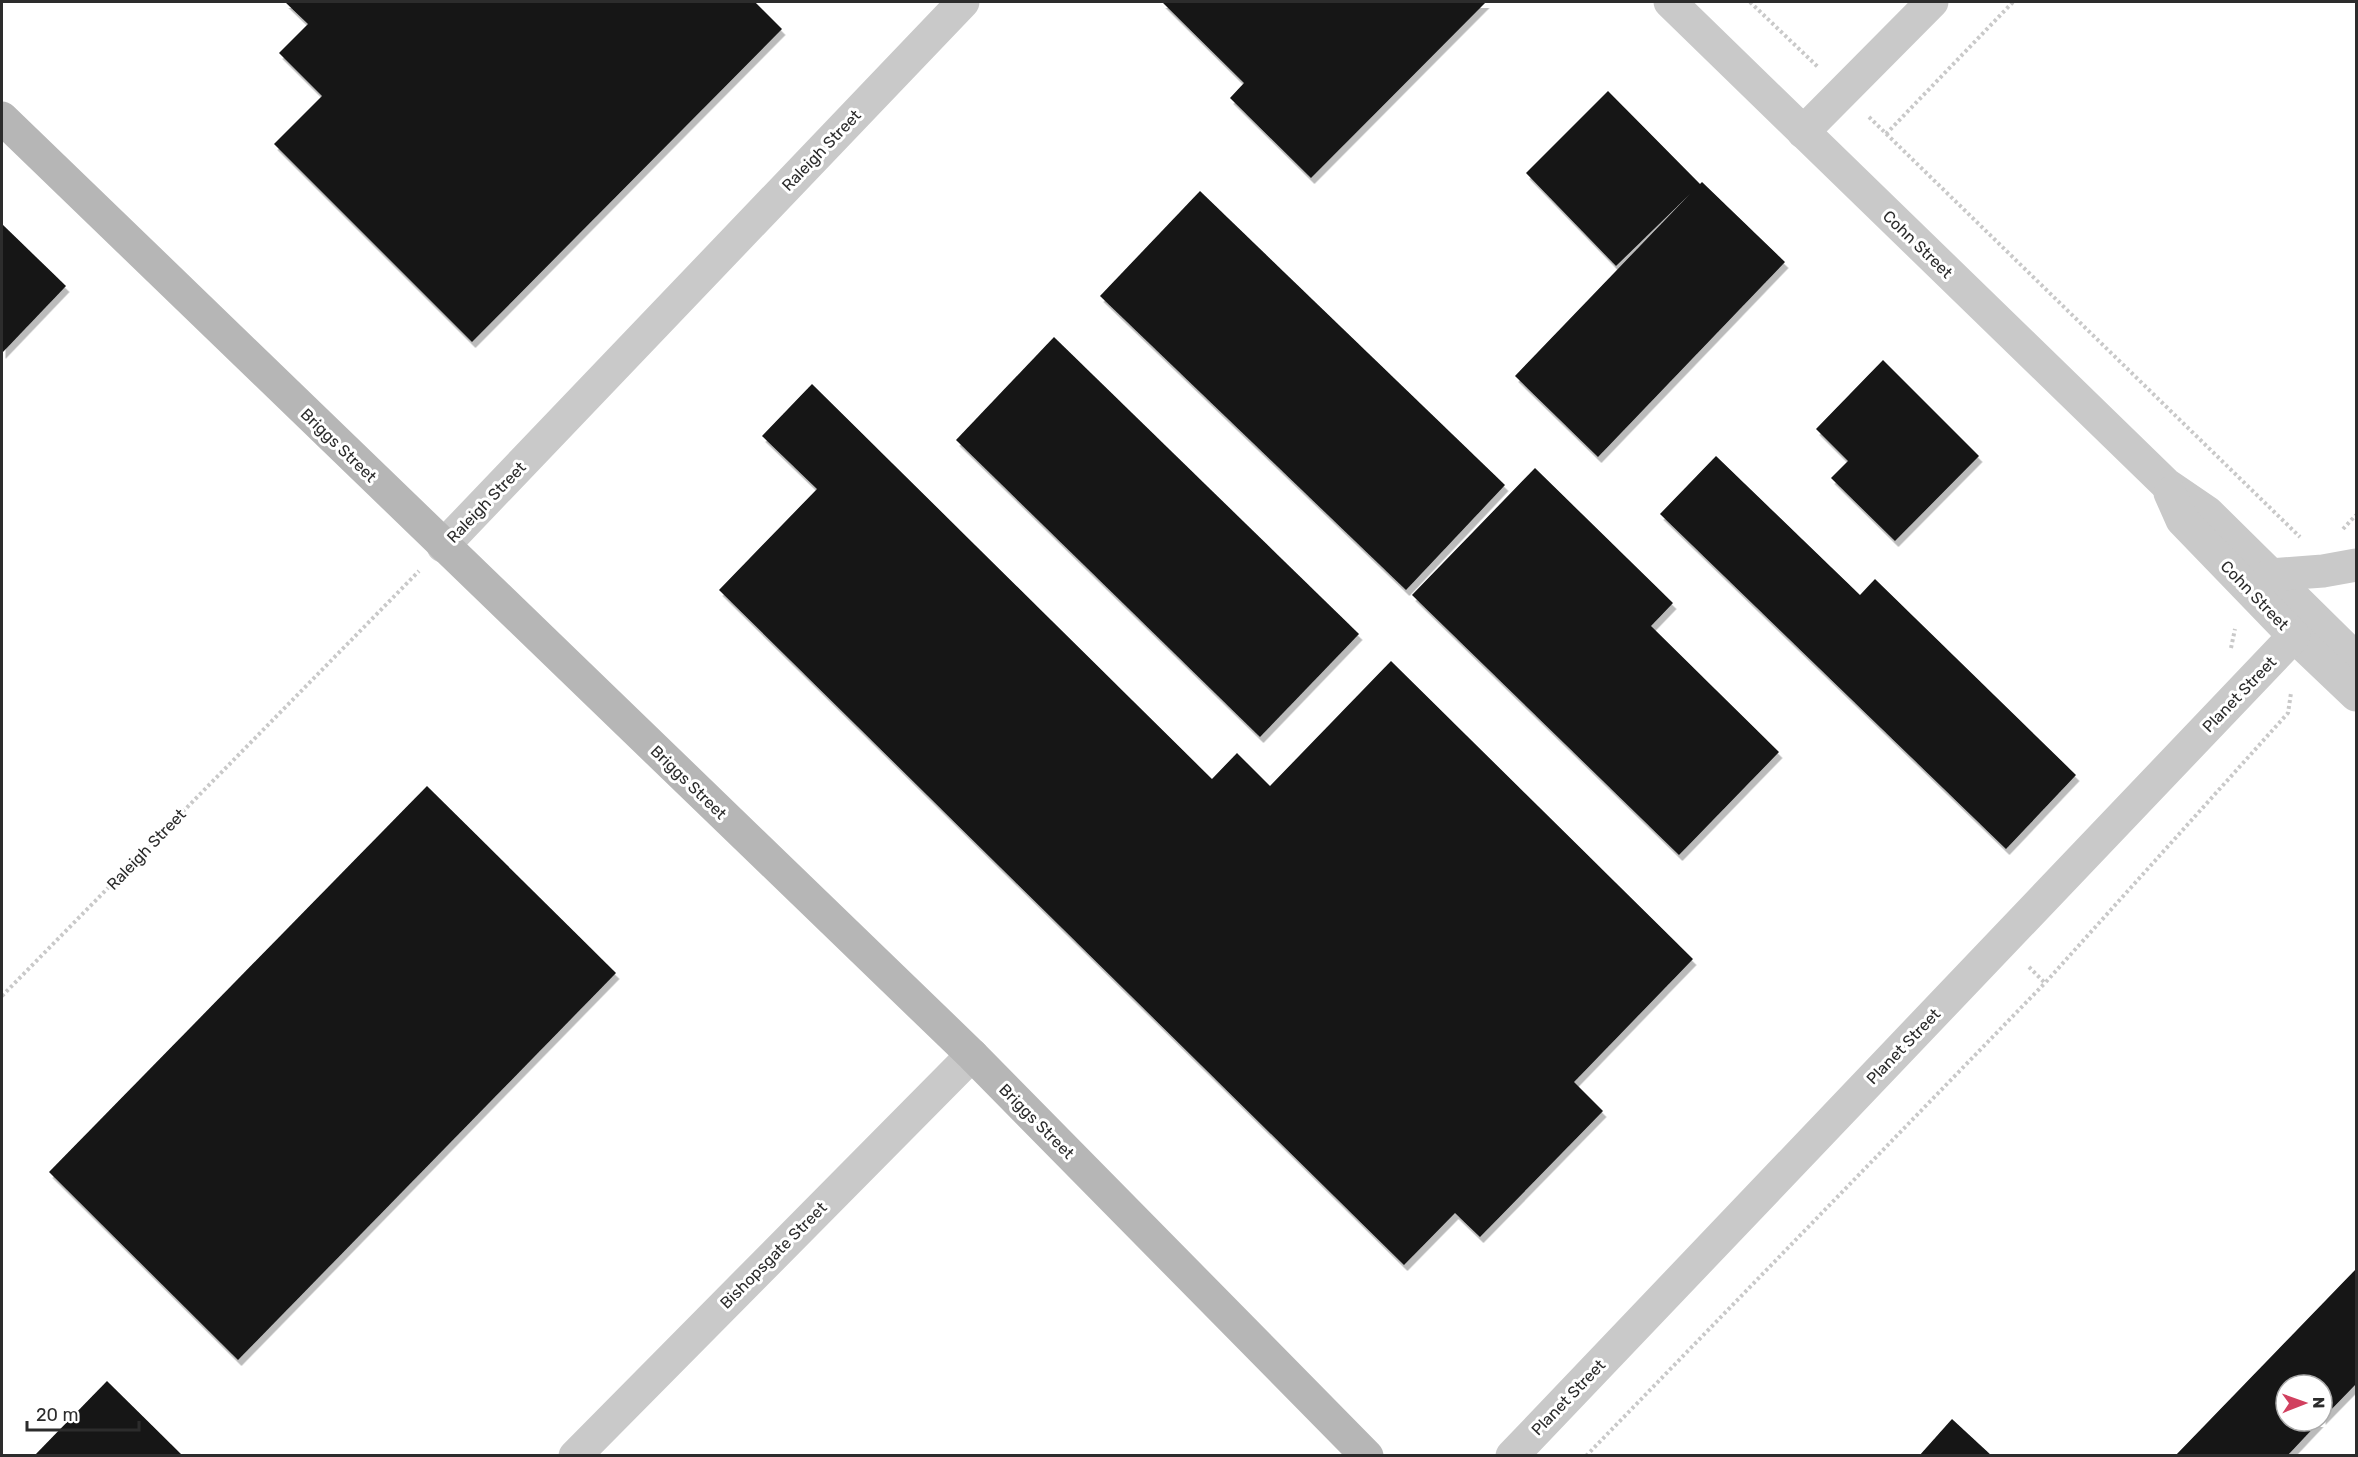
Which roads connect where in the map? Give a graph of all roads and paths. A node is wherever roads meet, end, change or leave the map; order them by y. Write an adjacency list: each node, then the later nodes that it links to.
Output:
1 (963, 2): 12 (street, Raleigh Street)
2 (1670, 2): 8 (street, Cohn Street)
3 (1750, 2): 6 (path)
4 (1932, 2): 6 (street)
5 (2013, 2): 9 (path)
6 (1843, 92): 8 (street); 9 (path)
7 (2, 118): 12 (street, Briggs Street)
8 (1803, 132): 10 (street, Cohn Street)
9 (1886, 134): 11 (path)
10 (2167, 485): 14 (street, Cohn Street); 15 (street, Cohn Street)
11 (2307, 544)
12 (443, 546): 19 (path, Raleigh Street); 20 (street, Briggs Street)
13 (2356, 565): 14 (street)
14 (2270, 575): 16 (street, Cohn Street)
15 (2294, 636): 17 (street, Cohn Street); 23 (street, Planet Street)
16 (2356, 659)
17 (2356, 695)
18 (2045, 983): 24 (path)
19 (2, 996)
20 (972, 1055): 21 (street, Bishopsgate Street); 22 (street, Briggs Street)
21 (574, 1455)
22 (1367, 1455)
23 (1512, 1455)
24 (1586, 1455)

